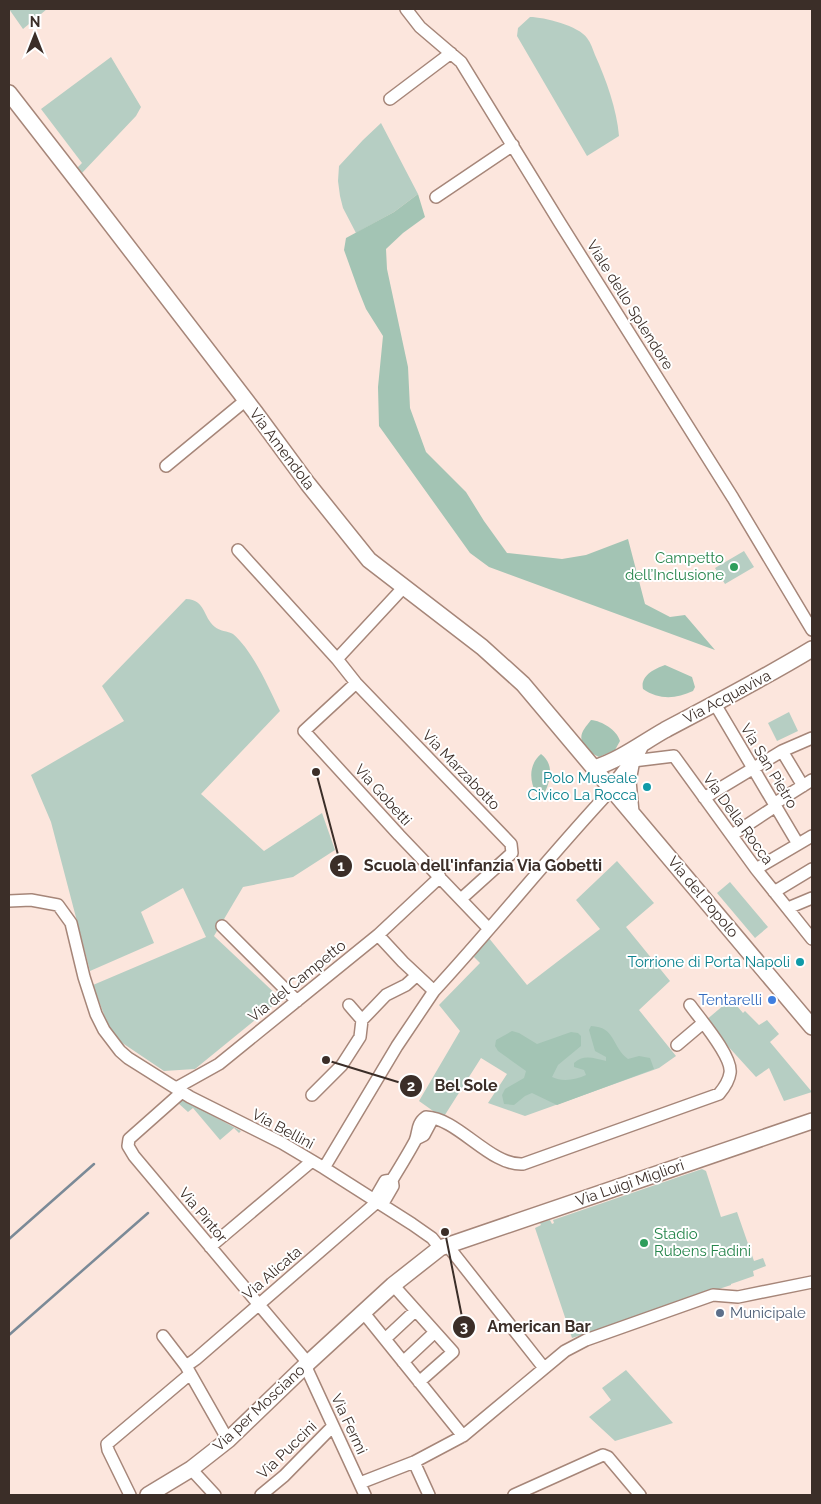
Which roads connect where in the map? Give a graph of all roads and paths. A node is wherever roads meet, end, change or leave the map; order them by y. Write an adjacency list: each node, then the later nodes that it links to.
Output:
1 (406, 9): 2 (street, Viale dello Splendore)
2 (450, 53): 4 (street); 5 (street, Viale dello Splendore)
3 (9, 93): 7 (main road, Via Amendola)
4 (390, 99)
5 (513, 145): 6 (street); 11 (street, Viale dello Splendore)
6 (436, 196)
7 (246, 400): 8 (street); 10 (main road, Via Amendola)
8 (166, 466)
9 (238, 550): 13 (street, Via Marzabotto)
10 (403, 588): 13 (street); 19 (main road, Via Amendola)
11 (812, 630)
12 (812, 649): 15 (main road, Via Acquaviva)
13 (337, 659): 14 (street, Via Marzabotto)
14 (356, 682): 31 (street, Via Gobetti); 34 (street, Via Marzabotto)
15 (715, 704): 18 (main road, Via Acquaviva); 20 (street, Via San Pietro)
16 (812, 738): 17 (street)
17 (782, 751): 20 (street); 21 (street)
18 (628, 758): 19 (main road, Via Acquaviva); 22 (main road, Via Acquaviva); 23 (street, Via Della Rocca); 25 (main road)
19 (594, 768): 22 (main road, Via del Popolo)
20 (753, 768): 23 (street); 24 (street, Via San Pietro)
21 (808, 783): 24 (street)
22 (608, 784): 25 (main road, Via del Popolo); 38 (street)
23 (704, 798): 26 (street, Via Della Rocca)
24 (776, 806): 26 (street); 28 (street, Via San Pietro)
25 (632, 812): 48 (main road, Via del Popolo)
26 (732, 835): 29 (street, Via Della Rocca)
27 (812, 836): 28 (street)
28 (798, 844): 29 (street)
29 (756, 869): 32 (street, Via Della Rocca)
30 (812, 869): 32 (street)
31 (440, 877): 34 (street, Via Gobetti); 39 (street, Via del Campetto)
32 (774, 892): 36 (street, Via Della Rocca)
33 (812, 898): 36 (street)
34 (461, 899): 38 (street, Via Gobetti)
35 (9, 901): 50 (street)
36 (788, 908): 40 (street, Via Della Rocca)
37 (222, 926): 43 (street)
38 (489, 929): 42 (street)
39 (378, 934): 41 (street); 43 (street, Via del Campetto)
40 (811, 936)
41 (417, 975): 42 (street); 46 (street)
42 (434, 991): 54 (street)
43 (297, 1001): 50 (street, Via del Campetto)
44 (349, 1005): 46 (street)
45 (690, 1005): 47 (street)
46 (362, 1020): 51 (street)
47 (703, 1023): 49 (street); 55 (street, Via Alicata)
48 (812, 1027)
49 (677, 1045)
50 (179, 1090): 53 (street, Via Bellini); 56 (street, Via Pintor)
51 (312, 1095)
52 (812, 1121): 57 (main road, Via Luigi Migliori)
53 (312, 1161): 54 (street, Via Bellini); 56 (street)
54 (324, 1168): 55 (street, Via Bellini)
55 (378, 1203): 57 (street, Via Bellini); 60 (street, Via Alicata)
56 (210, 1247): 60 (street, Via Pintor)
57 (443, 1247): 59 (main road, Via per Mosciano); 68 (street, Via Bellini)
58 (812, 1282): 68 (street)
59 (393, 1285): 61 (street); 62 (main road, Via per Mosciano)
60 (259, 1304): 67 (street, Via Pintor); 69 (street, Via Alicata)
61 (415, 1311): 63 (street); 65 (street)
62 (364, 1312): 65 (street); 67 (main road, Via per Mosciano)
63 (435, 1332): 66 (street); 70 (street)
64 (163, 1336): 69 (street)
65 (385, 1339): 66 (street)
66 (403, 1362): 70 (street)
67 (306, 1364): 71 (street, Via Fermi); 73 (main road, Via per Mosciano)
68 (544, 1368): 72 (street)
69 (188, 1370): 73 (street); 77 (street, Via Alicata)
70 (419, 1382): 72 (street)
71 (333, 1426): 76 (street, Via Fermi); 80 (street, Via Puccini)
72 (463, 1436): 74 (street)
73 (228, 1440): 75 (main road, Via per Mosciano)
74 (414, 1462): 76 (street); 81 (street)
75 (191, 1469): 78 (main road, Via per Mosciano); 79 (street)
76 (360, 1490)
77 (130, 1495)
78 (148, 1495)
79 (215, 1495)
80 (261, 1495)
81 (429, 1495)
82 (514, 1495): 83 (street)
83 (640, 1495)

